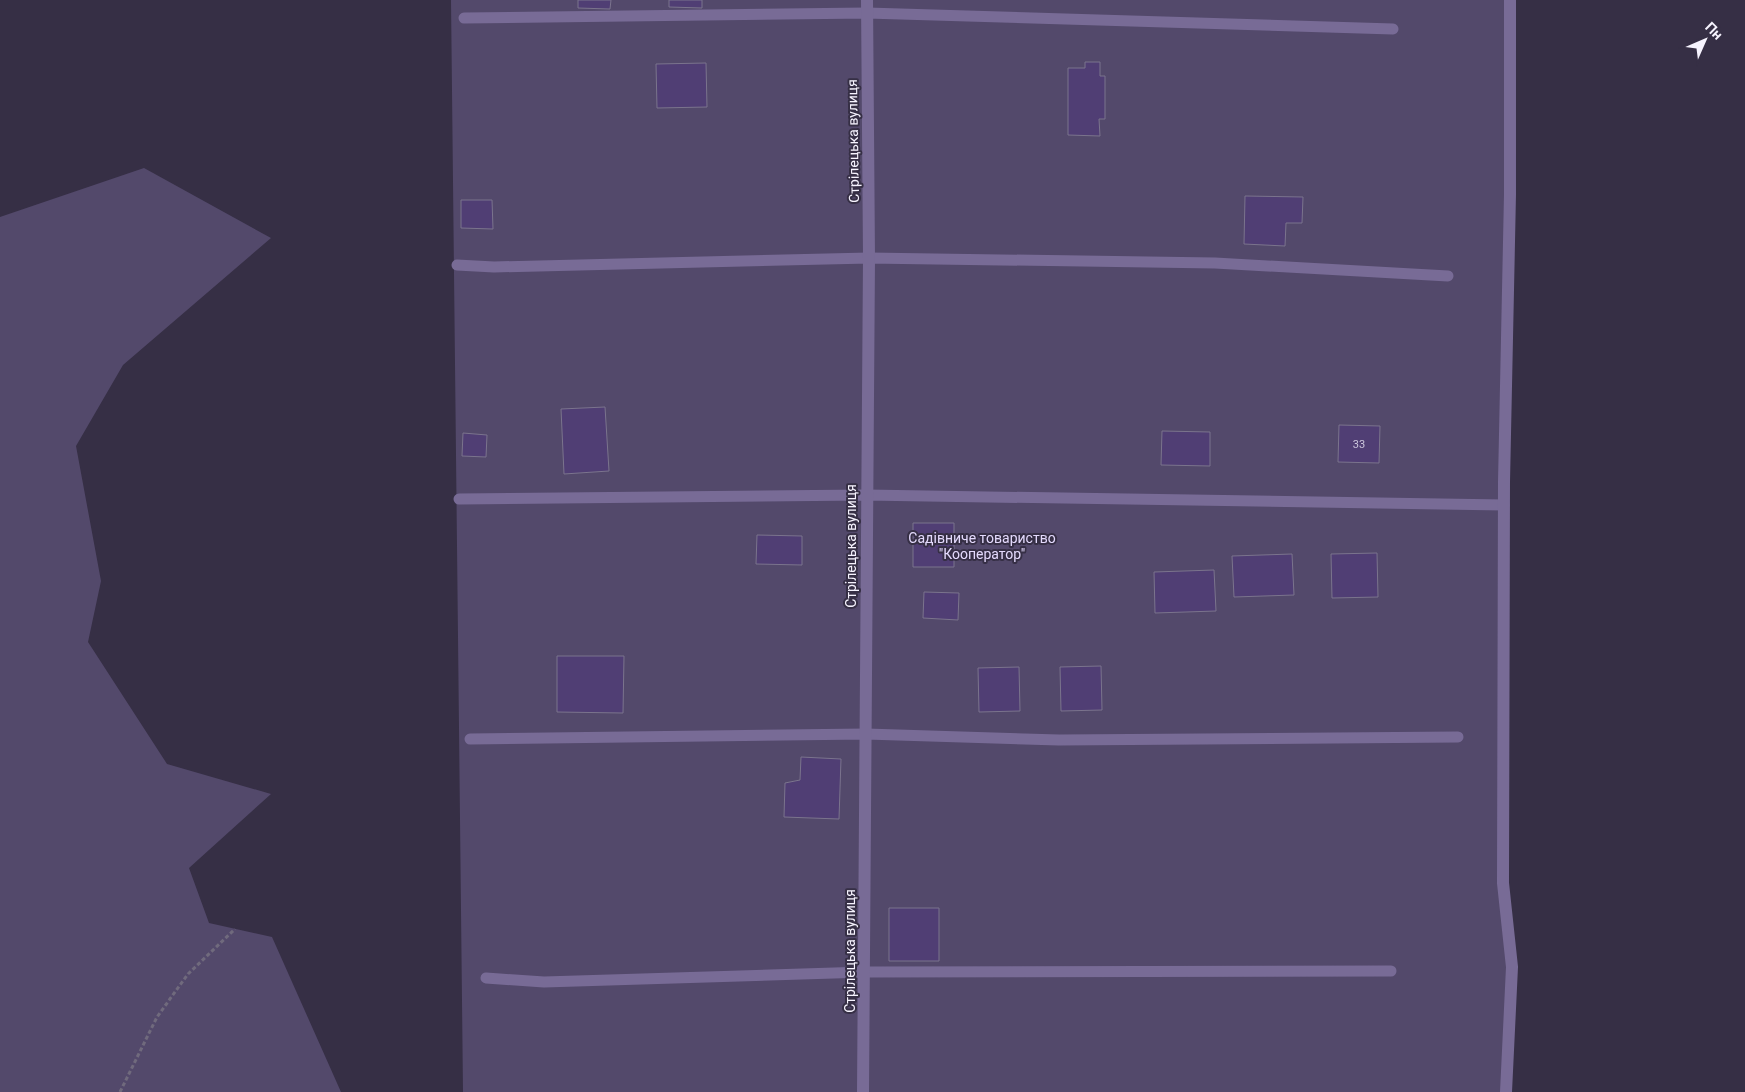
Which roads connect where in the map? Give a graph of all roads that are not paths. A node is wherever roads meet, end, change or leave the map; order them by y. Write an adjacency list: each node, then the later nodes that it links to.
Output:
1 (1510, 0): 10 (street)
2 (867, 6): 3 (lane); 4 (lane); 5 (street, Стрілецька вулиця)
3 (464, 18)
4 (1393, 29)
5 (869, 258): 6 (lane); 7 (lane); 8 (street, Стрілецька вулиця)
6 (457, 265)
7 (1448, 276)
8 (866, 495): 9 (lane); 10 (lane); 11 (street, Стрілецька вулиця)
9 (460, 499)
10 (1504, 505): 18 (street)
11 (866, 734): 12 (lane); 13 (lane); 15 (street, Стрілецька вулиця)
12 (1458, 737)
13 (470, 738)
14 (1391, 971): 15 (lane)
15 (866, 972): 16 (lane); 17 (street, Стрілецька вулиця)
16 (486, 978)
17 (864, 1092)
18 (1506, 1092)

